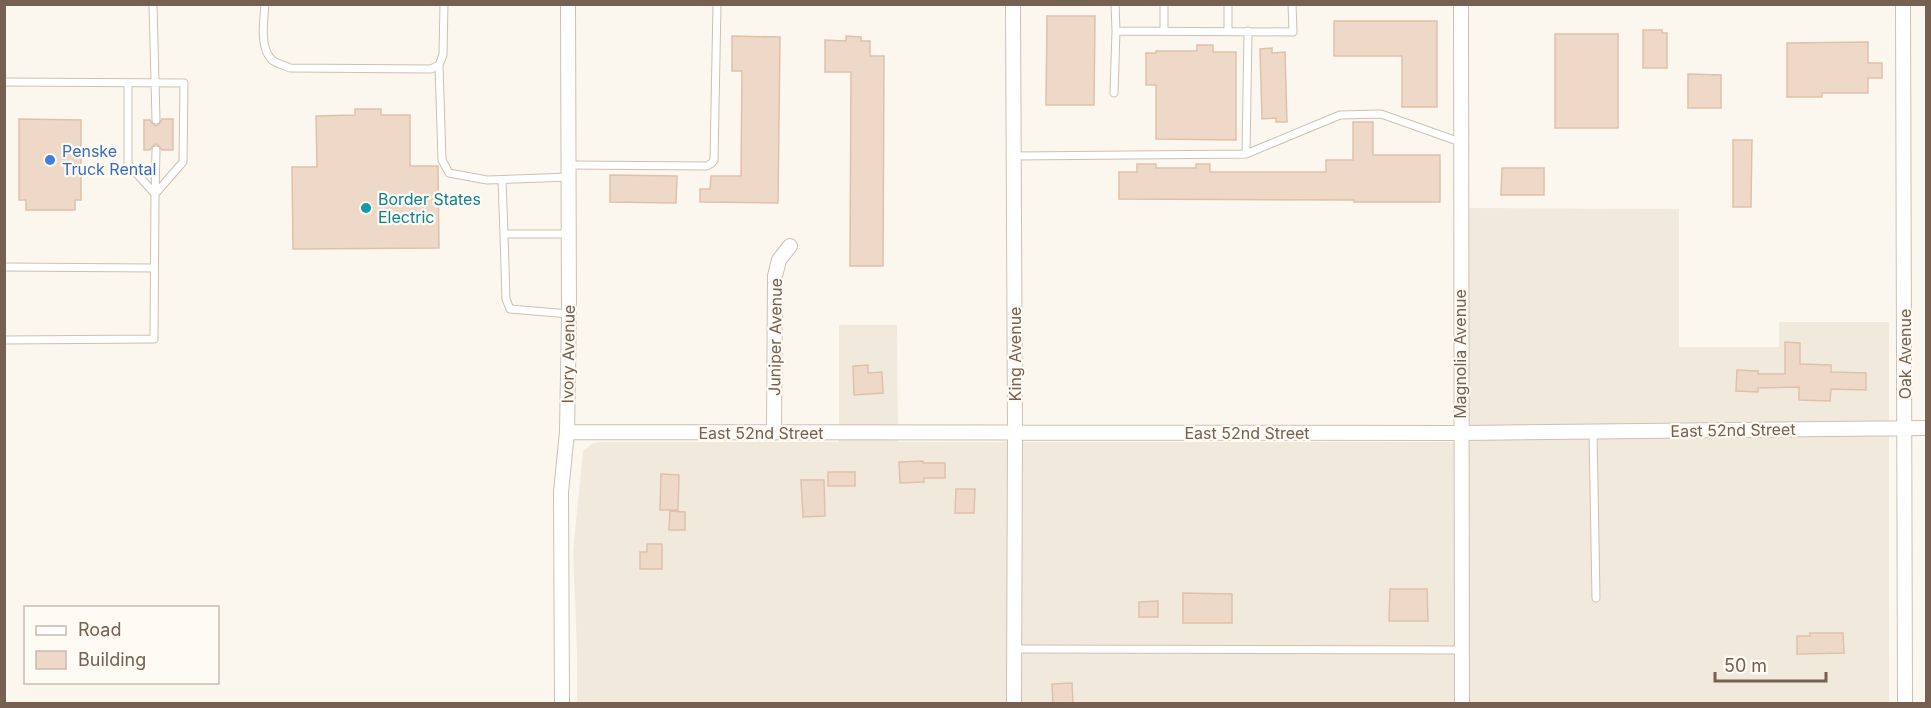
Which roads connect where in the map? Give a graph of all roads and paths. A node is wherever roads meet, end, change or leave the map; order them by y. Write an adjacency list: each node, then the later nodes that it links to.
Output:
1 (153, 4): 20 (lane)
2 (265, 4): 17 (lane)
3 (444, 4): 17 (lane)
4 (568, 4): 27 (street, Ivory Avenue)
5 (717, 4): 27 (lane)
6 (1012, 4): 26 (street, King Avenue)
7 (1115, 4): 14 (lane)
8 (1164, 4): 13 (lane)
9 (1228, 4): 15 (lane)
10 (1292, 4): 16 (lane)
11 (1461, 4): 23 (street, Magnolia Avenue)
12 (1903, 4): 37 (street, Oak Avenue)
13 (1164, 30): 14 (lane); 15 (lane)
14 (1116, 31): 21 (lane)
15 (1228, 31): 16 (lane)
16 (1248, 31): 25 (lane)
17 (439, 65): 28 (lane)
18 (4, 82): 19 (lane)
19 (128, 83): 20 (lane); 29 (lane)
20 (155, 83): 22 (lane); 29 (lane)
21 (1114, 93)
22 (156, 120)
23 (1460, 142): 25 (lane); 43 (street, Magnolia Avenue)
24 (156, 150): 29 (lane)
25 (1246, 154): 26 (lane)
26 (1013, 156): 41 (street, King Avenue)
27 (569, 171): 28 (lane); 31 (street, Ivory Avenue)
28 (502, 180): 30 (lane)
29 (155, 195): 34 (lane)
30 (504, 234): 31 (lane); 35 (lane)
31 (569, 234): 35 (street, Ivory Avenue)
32 (790, 246): 42 (street, Juniper Avenue)
33 (4, 267): 34 (lane)
34 (154, 268): 36 (lane)
35 (569, 314): 40 (street, Ivory Avenue)
36 (4, 340)
37 (1905, 428): 38 (street, East 52nd Street); 39 (street, East 52nd Street); 50 (street, Oak Avenue)
38 (1926, 428)
39 (1593, 431): 43 (street, East 52nd Street); 44 (lane)
40 (567, 432): 42 (street, East 52nd Street); 47 (street, Ivory Avenue)
41 (1016, 432): 42 (street, East 52nd Street); 43 (street, East 52nd Street); 45 (street, King Avenue)
42 (774, 433)
43 (1461, 433): 46 (street, Magnolia Avenue)
44 (1596, 598)
45 (1014, 649): 46 (lane); 48 (street, King Avenue)
46 (1462, 650): 49 (street, Magnolia Avenue)
47 (562, 704)
48 (1014, 704)
49 (1462, 704)
50 (1905, 704)

